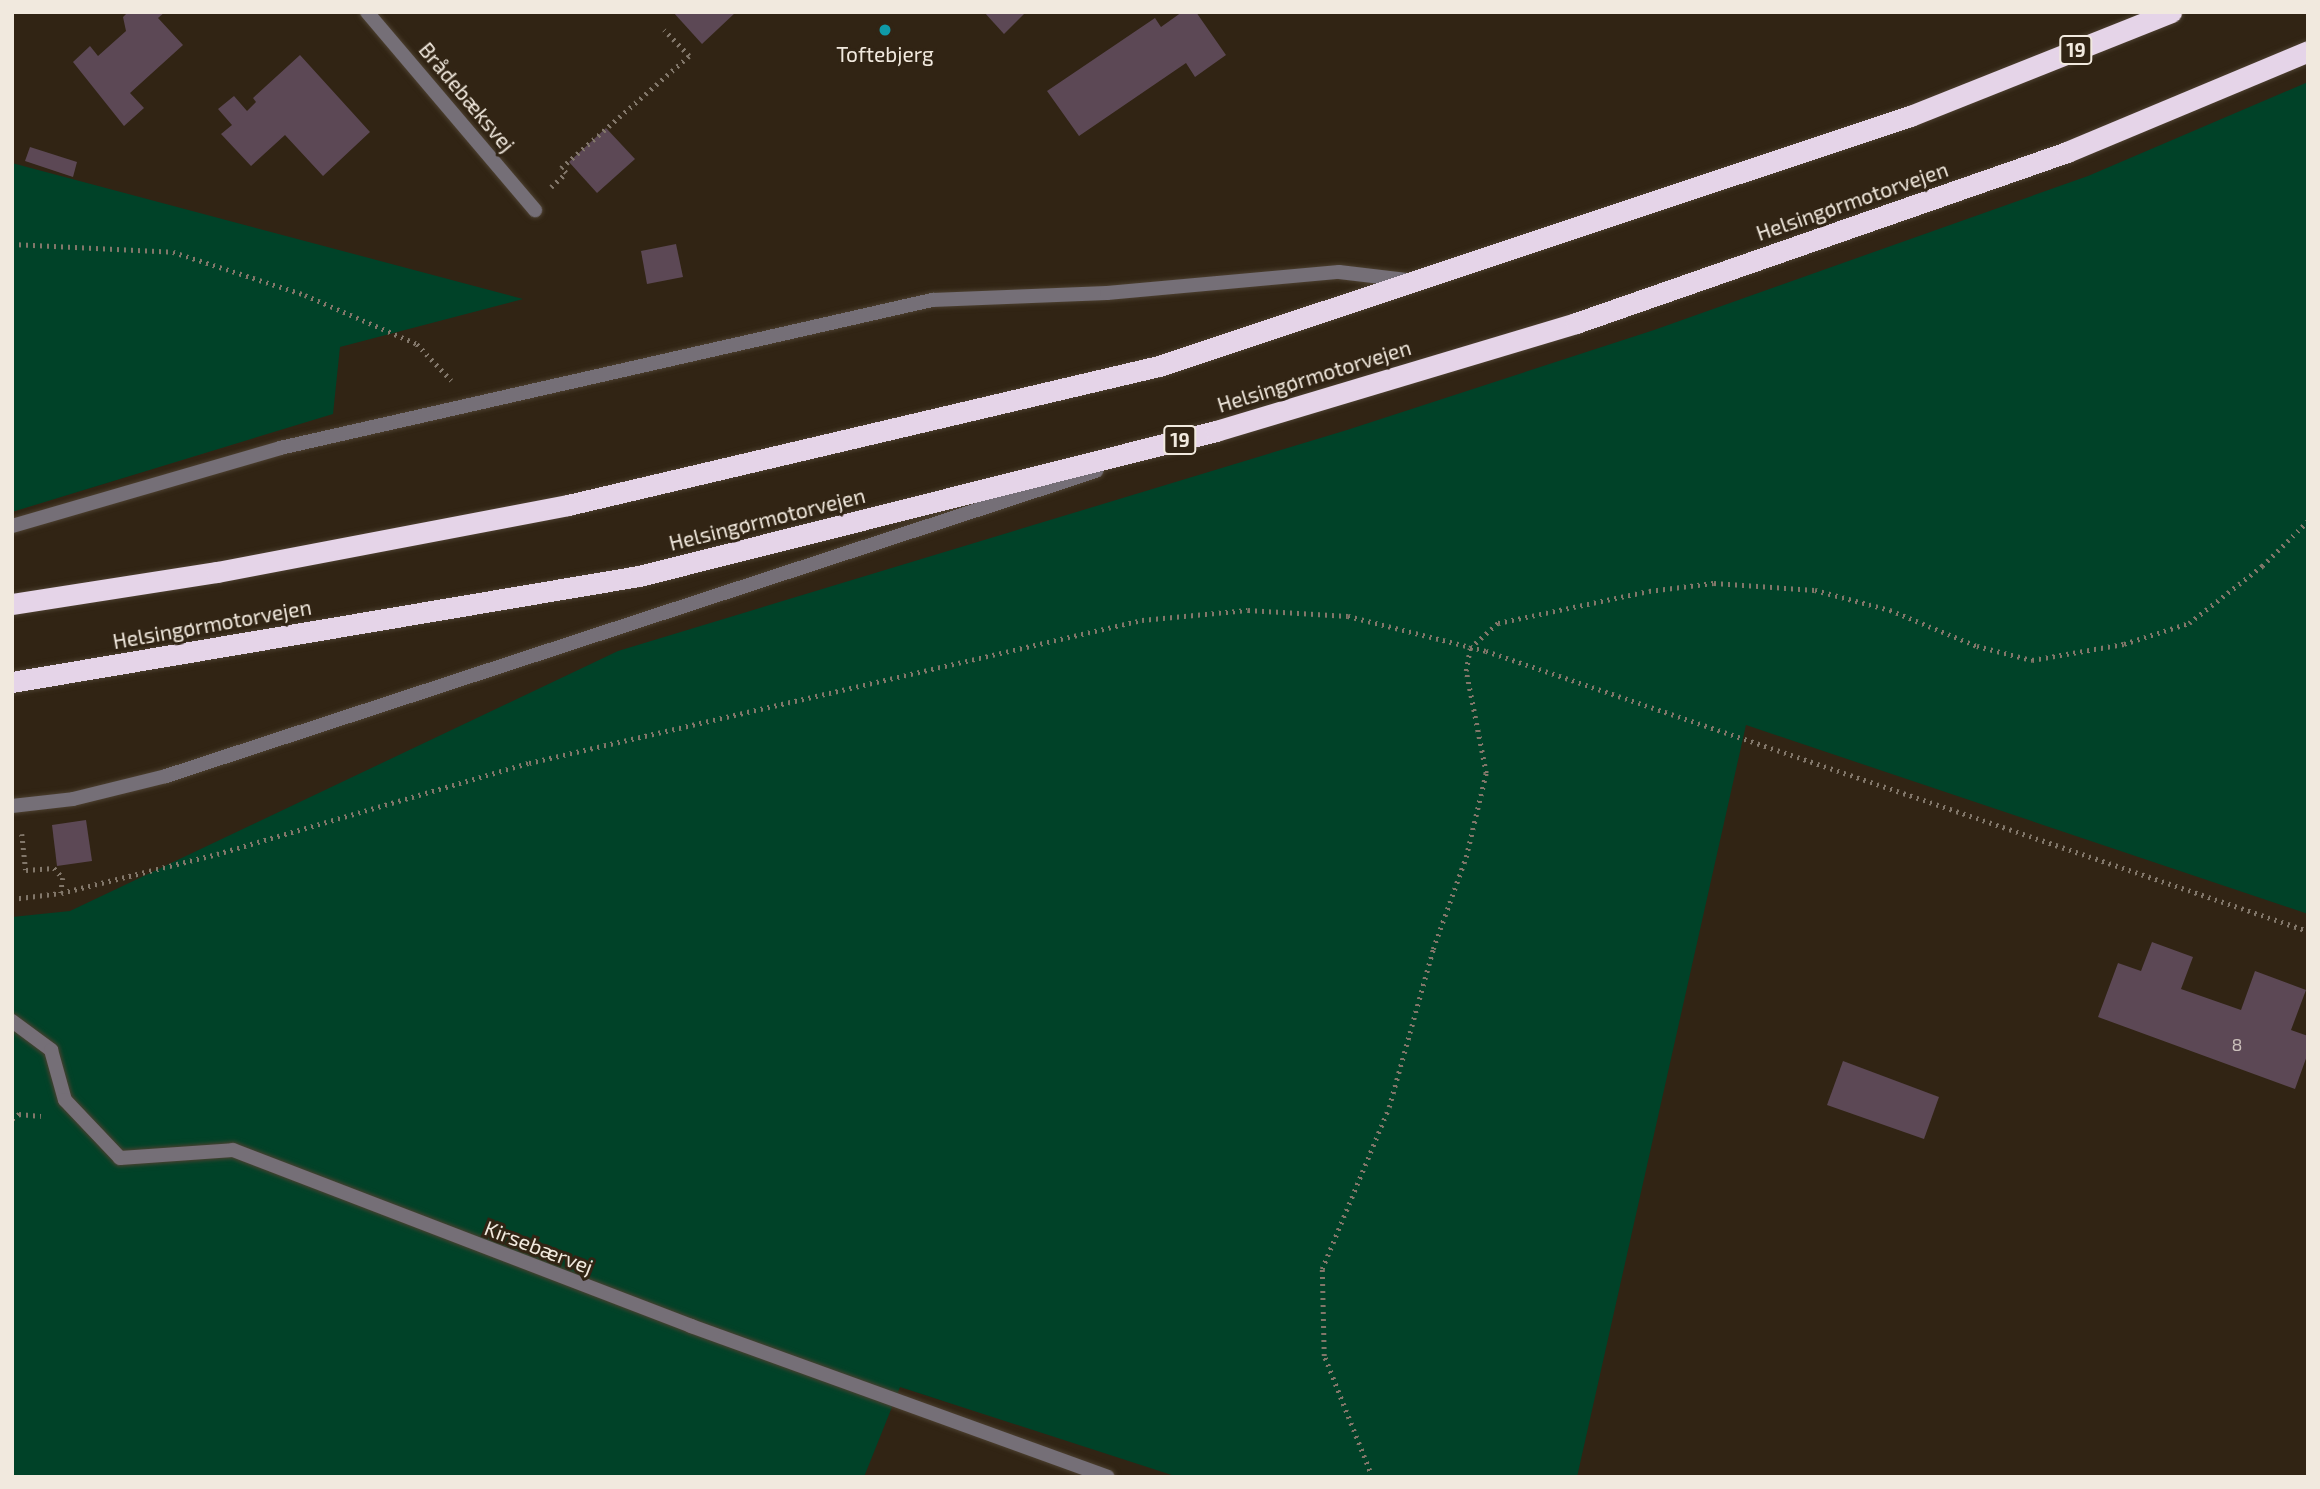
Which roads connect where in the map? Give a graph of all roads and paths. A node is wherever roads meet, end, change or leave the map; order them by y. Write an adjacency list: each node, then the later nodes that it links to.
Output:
1 (367, 12): 5 (street, Brådebæksvej)
2 (2171, 12): 7 (highway, 19)
3 (664, 30): 5 (path)
4 (2308, 51): 9 (highway, Helsingørmotorvejen / 19)
5 (534, 208)
6 (12, 244): 8 (path)
7 (1416, 281): 8 (street); 12 (highway, 19)
8 (474, 404): 11 (street)
9 (1216, 431): 14 (highway, Helsingørmotorvejen / 19); 15 (street)
10 (2308, 521): 13 (path)
11 (12, 526)
12 (12, 604)
13 (1470, 648): 16 (path); 18 (path); 21 (path)
14 (12, 682)
15 (16, 806): 16 (path)
16 (61, 893): 17 (path)
17 (12, 898)
18 (2308, 930)
19 (12, 1021): 20 (street, Kirsebærvej)
20 (1108, 1477)
21 (1372, 1477)

